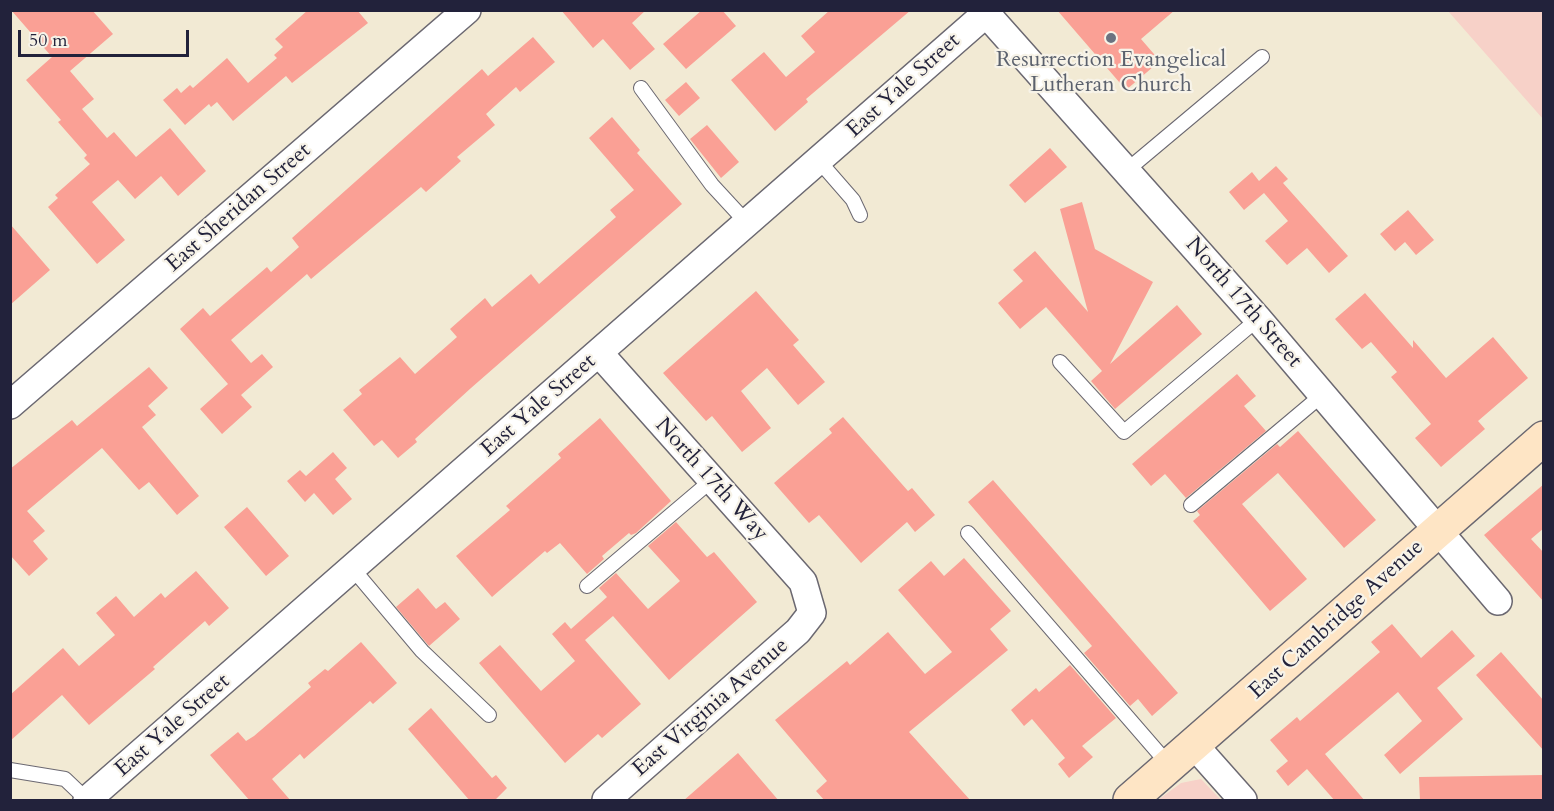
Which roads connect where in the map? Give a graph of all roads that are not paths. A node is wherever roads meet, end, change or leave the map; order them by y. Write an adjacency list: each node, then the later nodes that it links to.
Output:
1 (467, 10): 13 (street, East Sheridan Street)
2 (986, 12): 5 (street, East Yale Street); 6 (street, North 17th Street)
3 (1262, 57): 6 (lane)
4 (641, 88): 8 (lane)
5 (819, 161): 7 (lane); 8 (street, East Yale Street)
6 (1126, 171): 9 (street, North 17th Street)
7 (860, 215)
8 (748, 224): 10 (street, East Yale Street)
9 (1258, 319): 11 (lane); 12 (street, North 17th Street)
10 (599, 353): 15 (street, North 17th Way); 19 (street, East Yale Street)
11 (1060, 362)
12 (1322, 394): 16 (lane); 17 (street, North 17th Street)
13 (10, 405)
14 (1544, 438): 17 (street, East Cambridge Avenue)
15 (712, 480): 20 (lane); 22 (street, North 17th Way)
16 (1191, 504)
17 (1438, 530): 21 (street, North 17th Street); 24 (street, East Cambridge Avenue)
18 (968, 533): 25 (lane)
19 (353, 569): 23 (lane); 27 (street, East Yale Street)
20 (586, 586)
21 (1498, 601)
22 (812, 613): 28 (street, East Virginia Avenue)
23 (489, 715)
24 (1195, 746): 25 (street, East Cambridge Avenue); 30 (street)
25 (1170, 767): 29 (street, East Cambridge Avenue)
26 (10, 770): 27 (lane)
27 (87, 800)
28 (606, 801)
29 (1130, 801)
30 (1243, 801)

